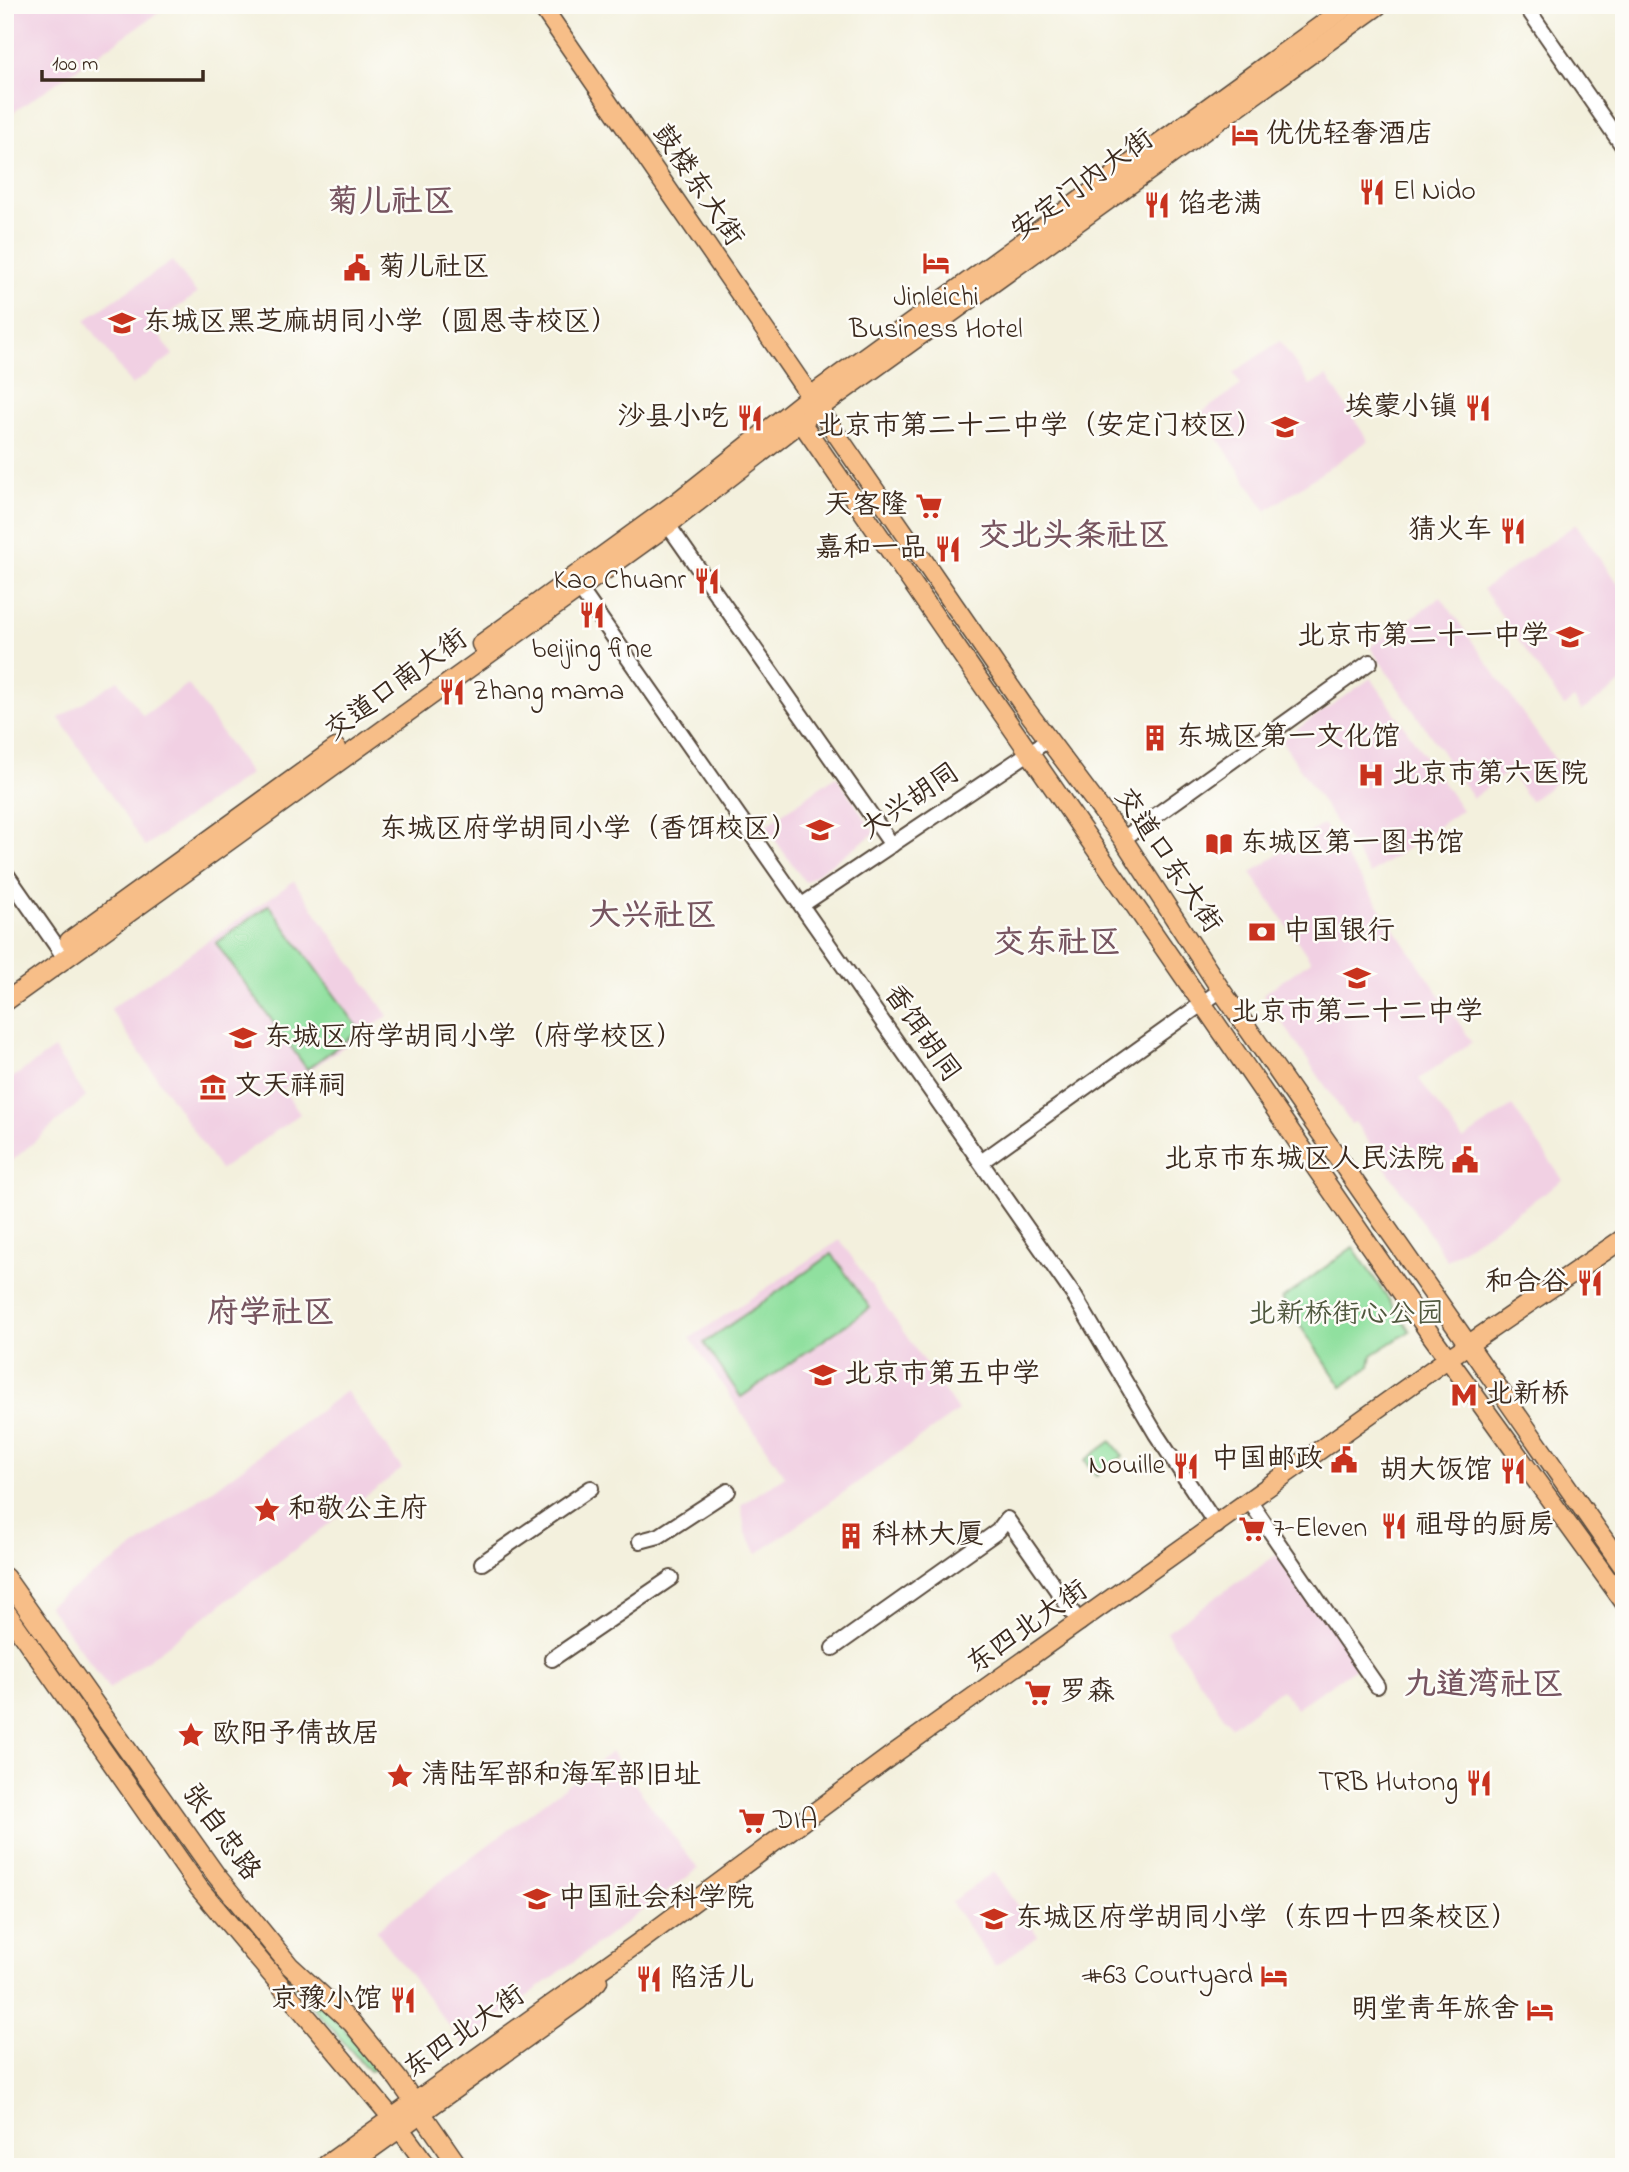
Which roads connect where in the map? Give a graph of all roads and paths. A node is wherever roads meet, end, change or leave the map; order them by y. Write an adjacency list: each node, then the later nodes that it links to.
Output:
1 (541, 5): 6 (main road, 鼓楼东大街)
2 (1349, 5): 6 (main road, 安定门内大街)
3 (1379, 5): 6 (main road, 安定门内大街)
4 (1525, 5): 5 (street)
5 (1624, 148)
6 (813, 403): 7 (main road); 9 (main road, 交道口南大街); 11 (main road, 交道口东大街)
7 (801, 422): 8 (main road, 交道口南大街); 12 (main road, 交道口东大街)
8 (668, 525): 9 (main road, 交道口南大街); 14 (street)
9 (576, 583): 16 (street, 香饵胡同); 17 (main road, 交道口南大街)
10 (1370, 662): 13 (street)
11 (1048, 740): 12 (street, 大兴胡同); 13 (main road, 交道口东大街)
12 (1028, 754): 14 (street, 大兴胡同); 21 (main road, 交道口东大街)
13 (1123, 839): 19 (main road, 交道口东大街)
14 (892, 845): 16 (street, 大兴胡同)
15 (5, 872): 17 (street)
16 (803, 905): 22 (street, 香饵胡同)
17 (62, 953): 18 (main road, 交道口南大街); 20 (main road, 交道口南大街)
18 (5, 987)
19 (1221, 990): 21 (street); 24 (main road, 交道口东大街)
20 (5, 1002)
21 (1201, 1004): 22 (street); 25 (main road, 交道口东大街)
22 (981, 1162): 29 (street, 香饵胡同)
23 (1624, 1238): 24 (main road, 东四北大街)
24 (1468, 1346): 25 (main road, 东四北大街); 32 (main road, 交道口东大街)
25 (1450, 1357): 28 (main road, 东四北大街); 35 (main road, 交道口东大街)
26 (591, 1488): 31 (street)
27 (728, 1491): 30 (street)
28 (1250, 1502): 29 (main road, 东四北大街); 40 (street)
29 (1217, 1525): 37 (main road, 东四北大街)
30 (640, 1541)
31 (482, 1563)
32 (1624, 1568)
33 (5, 1577): 41 (main road, 张自忠路)
34 (670, 1578): 39 (street)
35 (1624, 1602)
36 (5, 1610): 42 (main road, 张自忠路)
37 (1080, 1623): 38 (street); 41 (main road, 东四北大街)
38 (833, 1648)
39 (552, 1660)
40 (1377, 1686)
41 (417, 2107): 42 (main road, 东四北大街); 46 (main road, 张自忠路)
42 (396, 2123): 43 (main road, 东四北大街); 44 (main road, 东四北大街); 45 (main road, 张自忠路)
43 (323, 2167)
44 (346, 2167)
45 (428, 2167)
46 (460, 2167)

